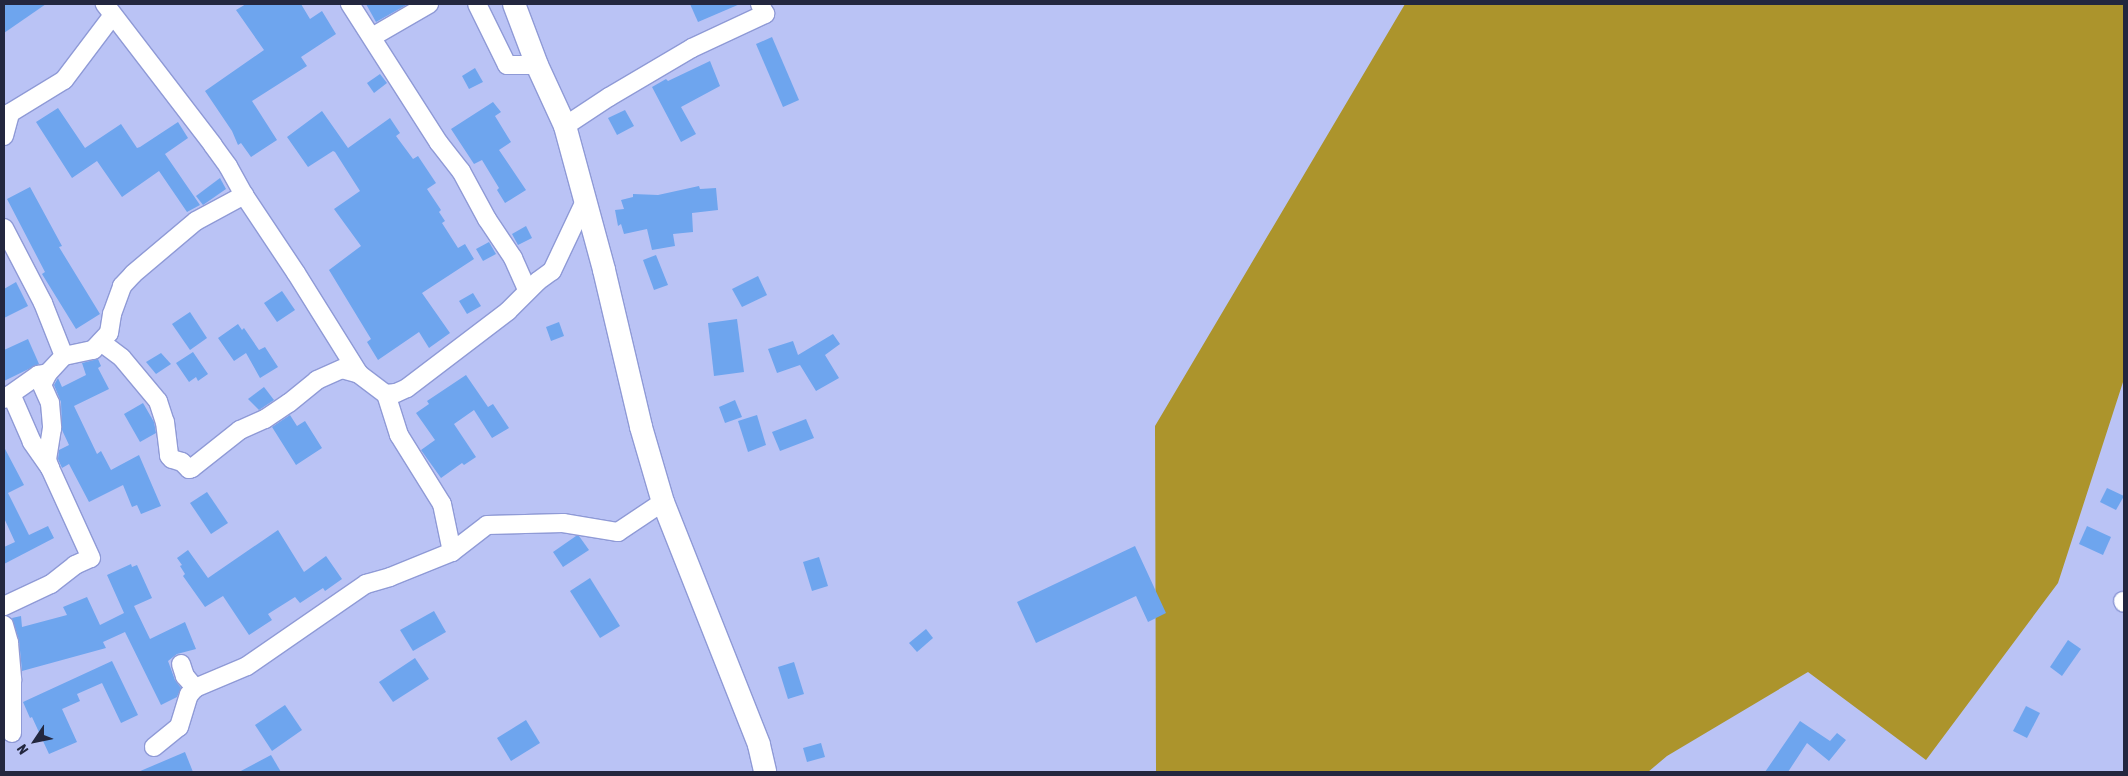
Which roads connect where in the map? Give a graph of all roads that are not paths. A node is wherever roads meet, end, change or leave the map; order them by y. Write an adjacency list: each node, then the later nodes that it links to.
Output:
1 (350, 4): 7 (street)
2 (429, 4): 7 (street)
3 (477, 4): 8 (street)
4 (514, 4): 8 (main road)
5 (760, 4): 9 (street)
6 (109, 9): 10 (street); 11 (street)
7 (372, 37): 14 (street)
8 (537, 65): 9 (main road)
9 (565, 126): 12 (main road)
10 (4, 136)
11 (244, 195): 17 (street); 20 (street)
12 (586, 199): 15 (street); 24 (main road)
13 (4, 228): 18 (street)
14 (520, 272): 15 (street); 16 (street)
15 (546, 275): 16 (street)
16 (528, 291): 21 (street)
17 (101, 342): 18 (street); 20 (street)
18 (64, 356): 19 (street)
19 (48, 373): 22 (street); 23 (street)
20 (359, 374): 21 (street)
21 (386, 394): 25 (street)
22 (7, 397): 23 (street)
23 (50, 468): 26 (street)
24 (663, 502): 25 (street); 32 (main road)
25 (452, 552): 29 (street)
26 (4, 606)
27 (4, 624): 30 (street)
28 (180, 664): 29 (street)
29 (195, 688): 31 (street)
30 (12, 733)
31 (154, 747)
32 (765, 772)

